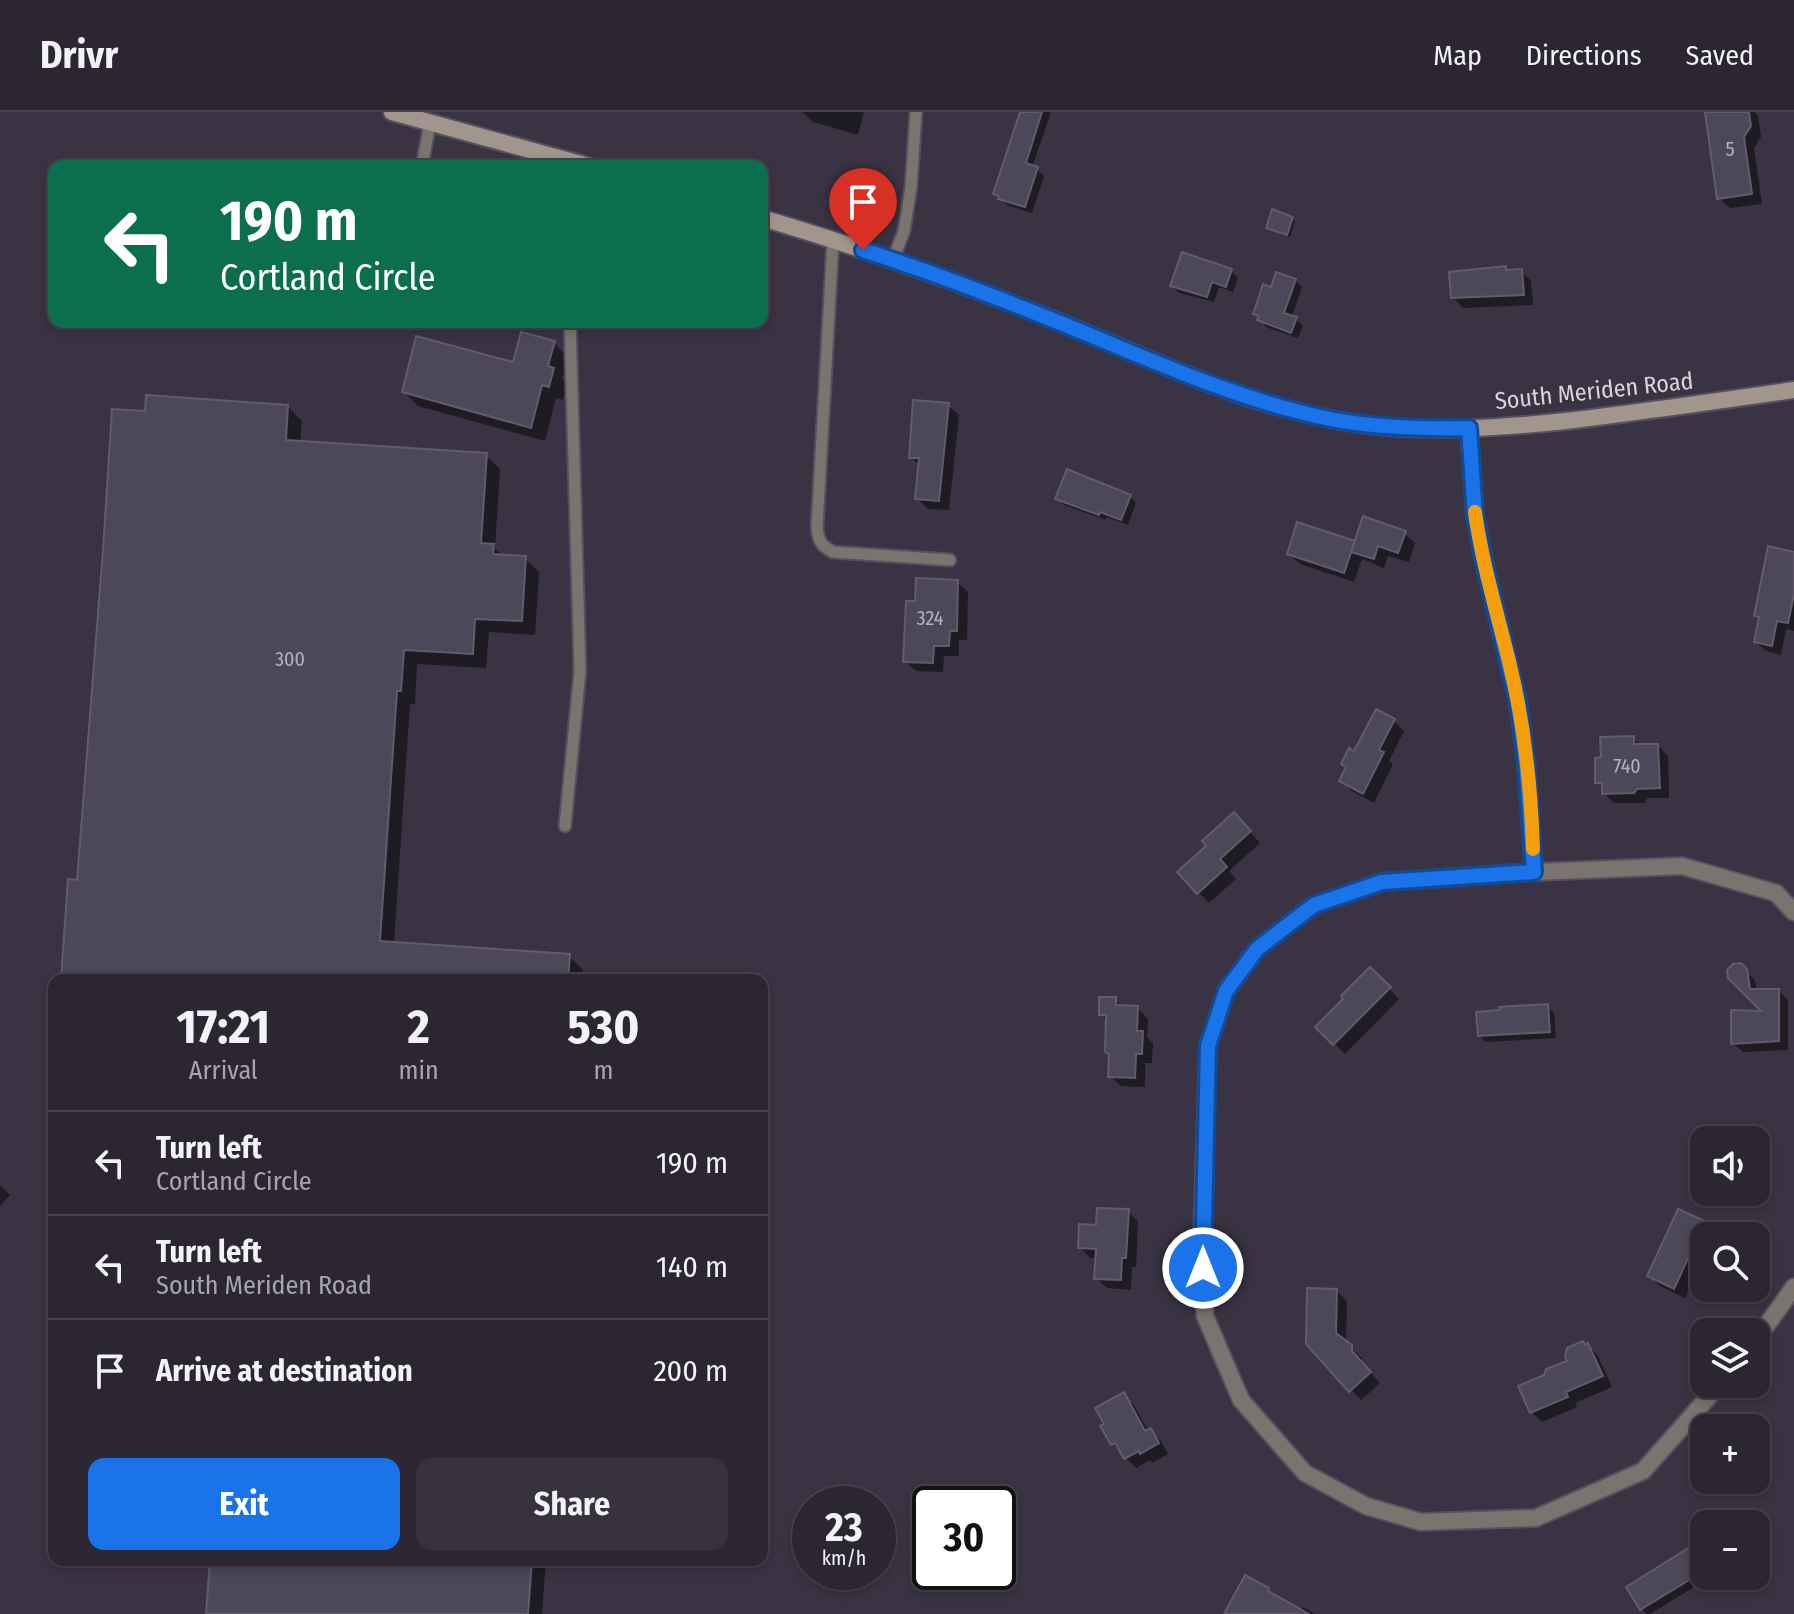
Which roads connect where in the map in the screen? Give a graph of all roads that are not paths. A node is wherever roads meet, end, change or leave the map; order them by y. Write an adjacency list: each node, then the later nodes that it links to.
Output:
1 (392, 112): 3 (main road)
2 (916, 112): 8 (lane)
3 (430, 123): 4 (lane); 5 (main road)
4 (423, 160)
5 (562, 160)
6 (768, 220): 7 (main road, South Meriden Road)
7 (833, 240): 8 (main road, South Meriden Road); 12 (lane)
8 (893, 260): 11 (main road, South Meriden Road)
9 (570, 328): 13 (lane)
10 (1794, 390): 11 (main road, South Meriden Road)
11 (1469, 428): 14 (street)
12 (950, 560)
13 (565, 826)
14 (1534, 872): 15 (street); 18 (street)
15 (1794, 912)
16 (1794, 1287): 17 (street)
17 (1770, 1320)
18 (1708, 1398)

